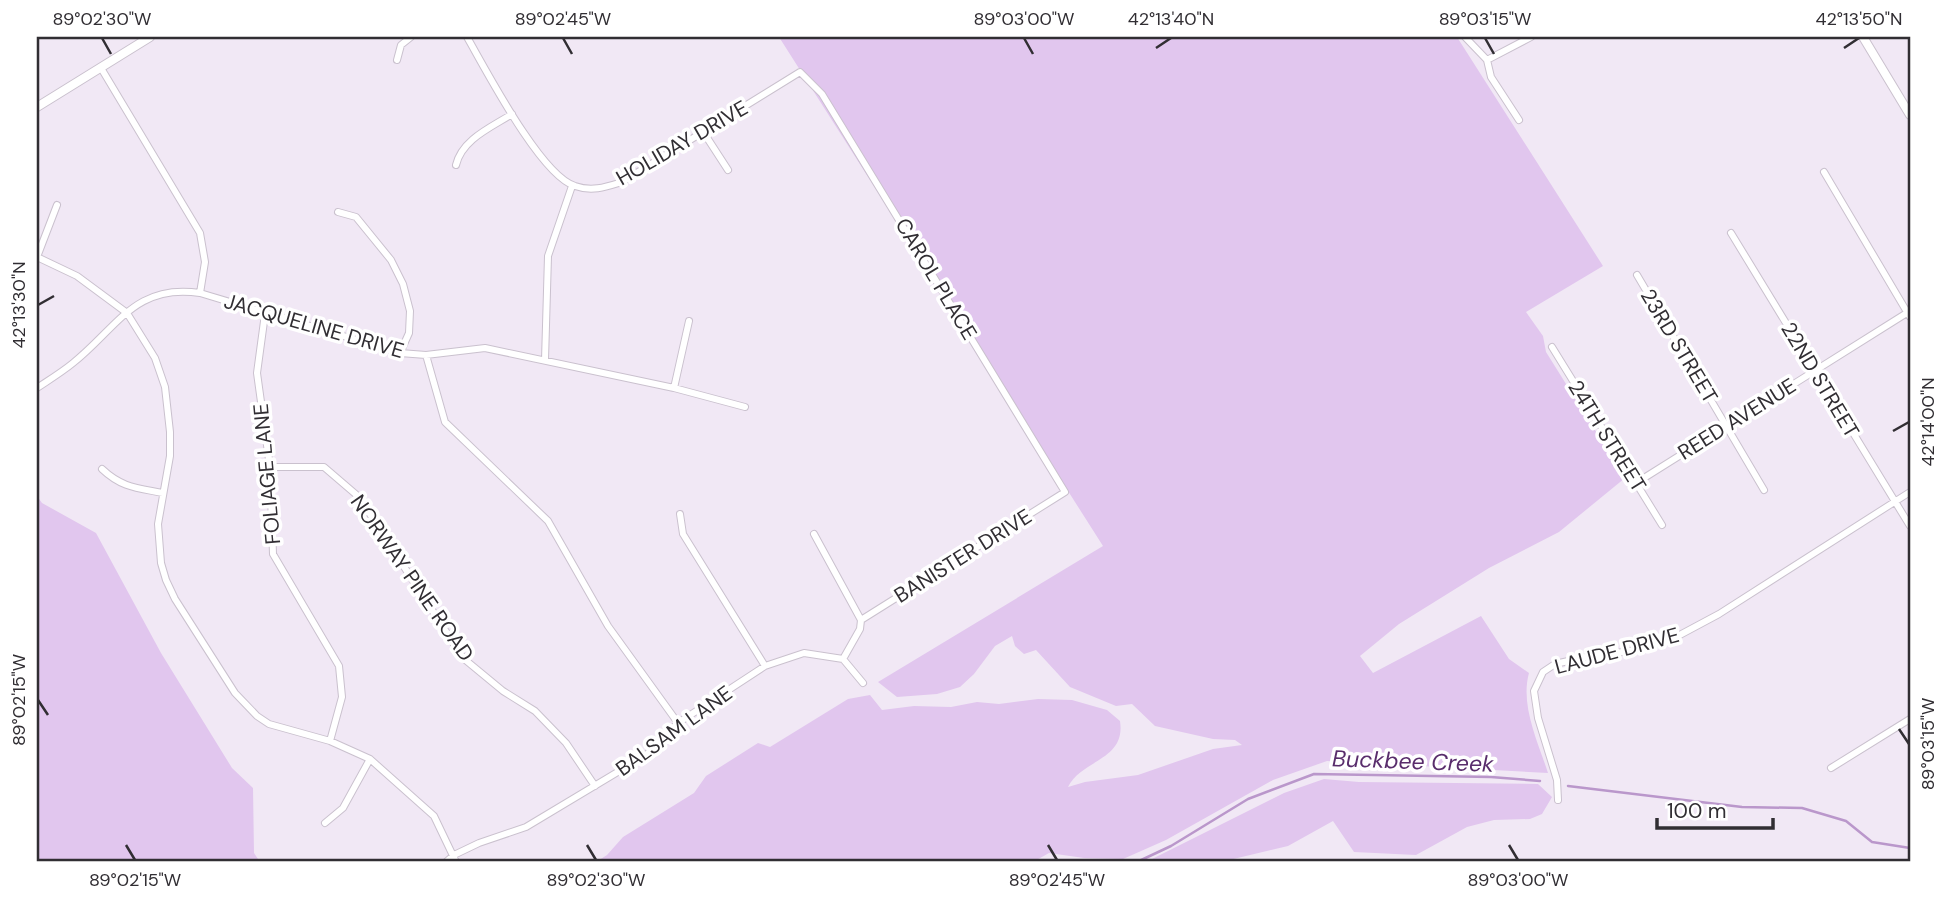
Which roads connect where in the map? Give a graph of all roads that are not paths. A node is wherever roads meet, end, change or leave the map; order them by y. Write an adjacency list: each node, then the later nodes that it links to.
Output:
1 (150, 37): 9 (street)
2 (411, 37): 7 (street)
3 (467, 37): 12 (street)
4 (1465, 37): 8 (street)
5 (1531, 37): 8 (street)
6 (1863, 37): 13 (street)
7 (397, 60)
8 (1487, 60): 14 (street)
9 (100, 68): 11 (street); 25 (street)
10 (800, 72): 15 (street, HOLIDAY DRIVE); 43 (street, CAROL PLACE)
11 (37, 107)
12 (512, 114): 16 (street); 19 (street)
13 (1910, 115)
14 (1519, 120)
15 (704, 133): 17 (street); 19 (street, HOLIDAY DRIVE)
16 (456, 165)
17 (728, 170)
18 (1824, 172): 28 (street)
19 (572, 186): 33 (street)
20 (57, 205): 23 (street)
21 (338, 212): 31 (street)
22 (1731, 233): 34 (street, 22ND STREET)
23 (37, 257): 26 (street)
24 (1637, 275): 38 (street, 23RD STREET)
25 (200, 293): 26 (street, JACQUELINE DRIVE); 27 (street, JACQUELINE DRIVE)
26 (127, 313): 35 (street, JACQUELINE DRIVE); 45 (street)
27 (265, 314): 31 (street, JACQUELINE DRIVE); 39 (street, FOLIAGE LANE)
28 (1909, 314): 34 (street, REED AVENUE)
29 (688, 321): 36 (street)
30 (1552, 348): 41 (street, 24TH STREET)
31 (400, 353): 32 (street, JACQUELINE DRIVE)
32 (426, 355): 33 (street, JACQUELINE DRIVE); 56 (street)
33 (545, 360): 36 (street, JACQUELINE DRIVE)
34 (1814, 370): 38 (street, REED AVENUE); 46 (street, 22ND STREET)
35 (37, 388)
36 (674, 388): 37 (street, JACQUELINE DRIVE)
37 (745, 407)
38 (1727, 426): 41 (street, REED AVENUE); 42 (street, 23RD STREET)
39 (270, 467): 57 (street, FOLIAGE LANE); 60 (street, NORWAY PINE ROAD)
40 (102, 469): 45 (street)
41 (1636, 483): 48 (street, 24TH STREET)
42 (1764, 490)
43 (1065, 492): 51 (street, BANISTER DRIVE)
44 (1910, 492): 46 (street, LAUDE DRIVE)
45 (163, 494): 57 (street)
46 (1894, 502): 49 (street, 22ND STREET); 61 (street, LAUDE DRIVE)
47 (680, 514): 53 (street)
48 (1662, 525)
49 (1910, 526)
50 (814, 534): 51 (street)
51 (861, 620): 52 (street)
52 (843, 659): 53 (street, BALSAM LANE); 54 (street)
53 (765, 666): 56 (street, BALSAM LANE)
54 (863, 682)
55 (1910, 719): 59 (street)
56 (678, 723): 60 (street, BALSAM LANE)
57 (330, 741): 58 (street)
58 (370, 759): 62 (street); 63 (street)
59 (1831, 768)
60 (595, 786): 63 (street, BALSAM LANE)
61 (1558, 800)
62 (325, 824)
63 (455, 859): 64 (street, BALSAM LANE)
64 (446, 862)

